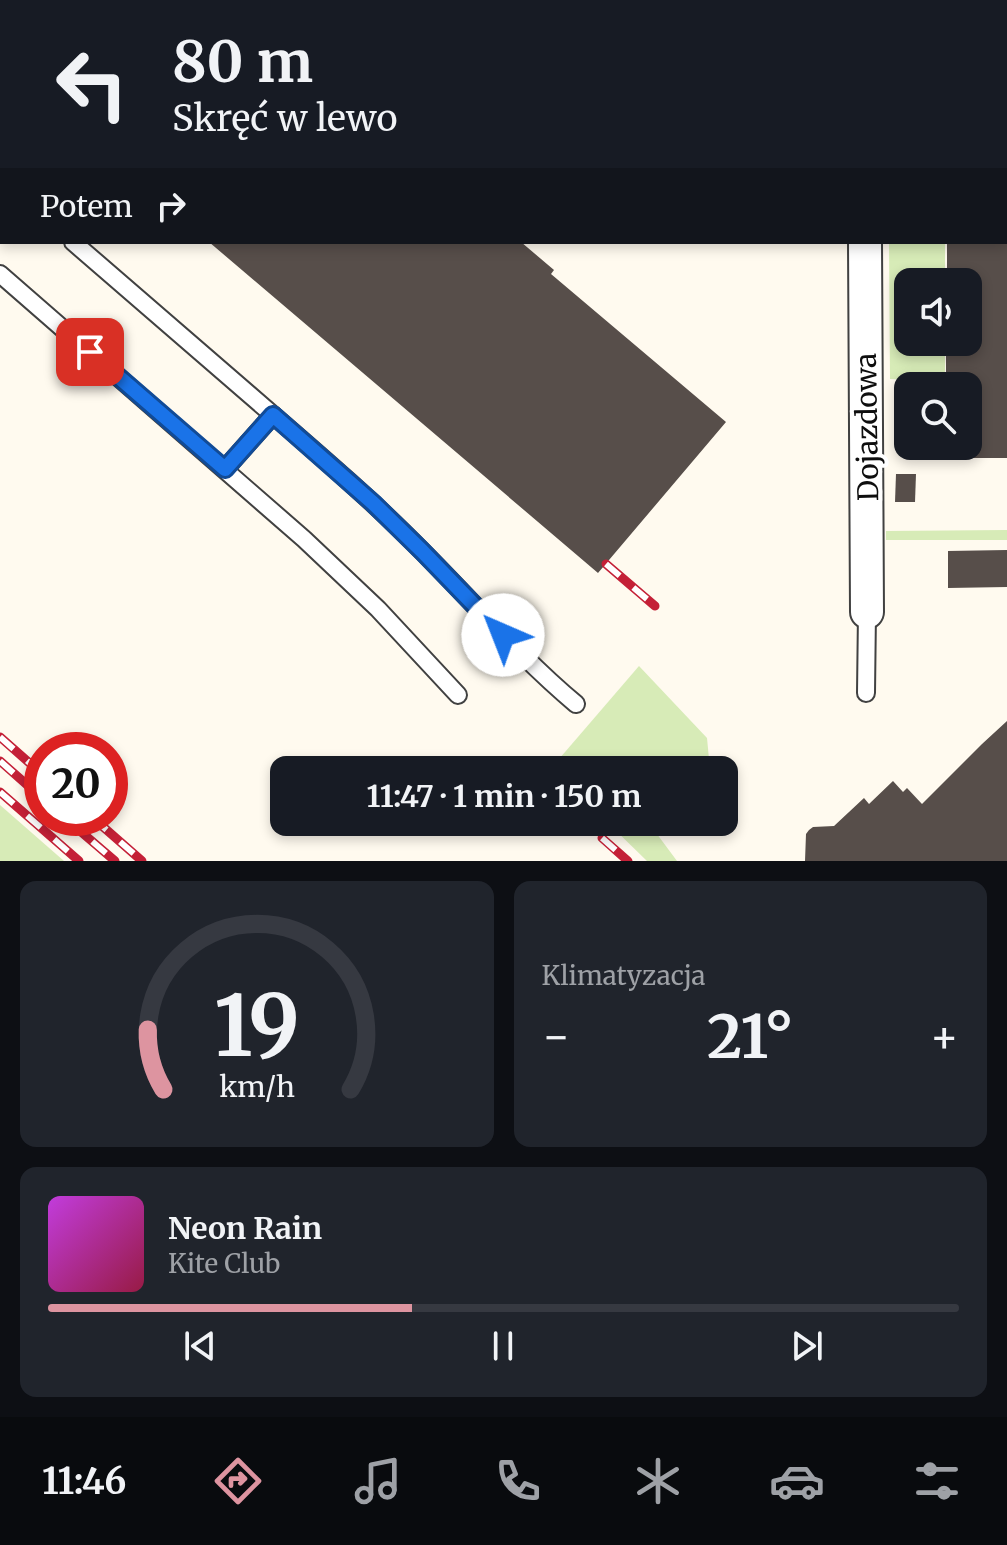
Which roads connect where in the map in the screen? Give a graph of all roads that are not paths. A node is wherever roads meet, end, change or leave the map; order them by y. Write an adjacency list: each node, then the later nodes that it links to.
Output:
1 (75, 244): 4 (lane)
2 (865, 244): 6 (street, Dojazdowa)
3 (0, 274): 5 (lane)
4 (273, 415): 5 (lane); 9 (lane)
5 (225, 469): 8 (lane)
6 (867, 612): 7 (lane)
7 (866, 693)
8 (458, 695)
9 (576, 704)

